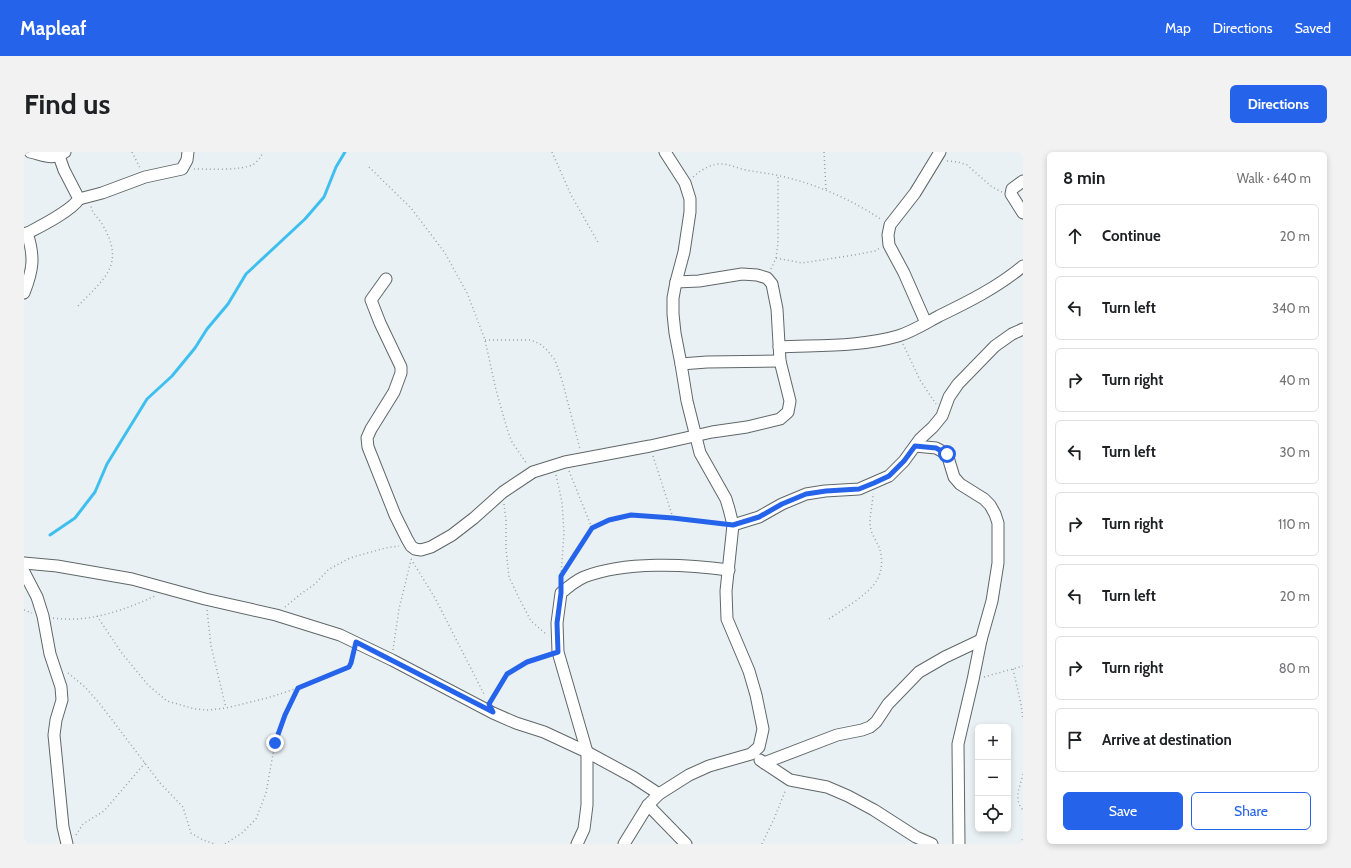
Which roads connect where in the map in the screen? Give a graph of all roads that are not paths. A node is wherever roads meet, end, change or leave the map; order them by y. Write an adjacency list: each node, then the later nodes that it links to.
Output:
1 (30, 152): 4 (street)
2 (188, 152): 7 (street)
3 (665, 152): 12 (street)
4 (62, 154): 7 (street)
5 (938, 156): 14 (street)
6 (1023, 181): 8 (street)
7 (84, 198): 9 (street)
8 (1023, 214)
9 (25, 234): 13 (street)
10 (1023, 266): 14 (street)
11 (386, 279): 19 (street)
12 (676, 282): 16 (street); 18 (street)
13 (24, 293)
14 (926, 323): 16 (street)
15 (1023, 329): 20 (street)
16 (779, 347): 17 (street)
17 (780, 360): 18 (street); 19 (street)
18 (681, 364): 19 (street)
19 (696, 436): 21 (street)
20 (915, 446): 21 (street); 25 (street)
21 (733, 525): 23 (street)
22 (24, 563): 26 (street)
23 (729, 570): 26 (street); 27 (street)
24 (24, 572): 32 (street)
25 (980, 640): 28 (street); 37 (street)
26 (588, 752): 29 (street); 33 (street)
27 (751, 754): 28 (street); 29 (street)
28 (764, 762): 31 (street)
29 (659, 794): 30 (street)
30 (648, 805): 34 (street); 35 (street)
31 (914, 840): 36 (street)
32 (71, 841)
33 (577, 844)
34 (624, 844)
35 (686, 844)
36 (932, 844)
37 (959, 844)

